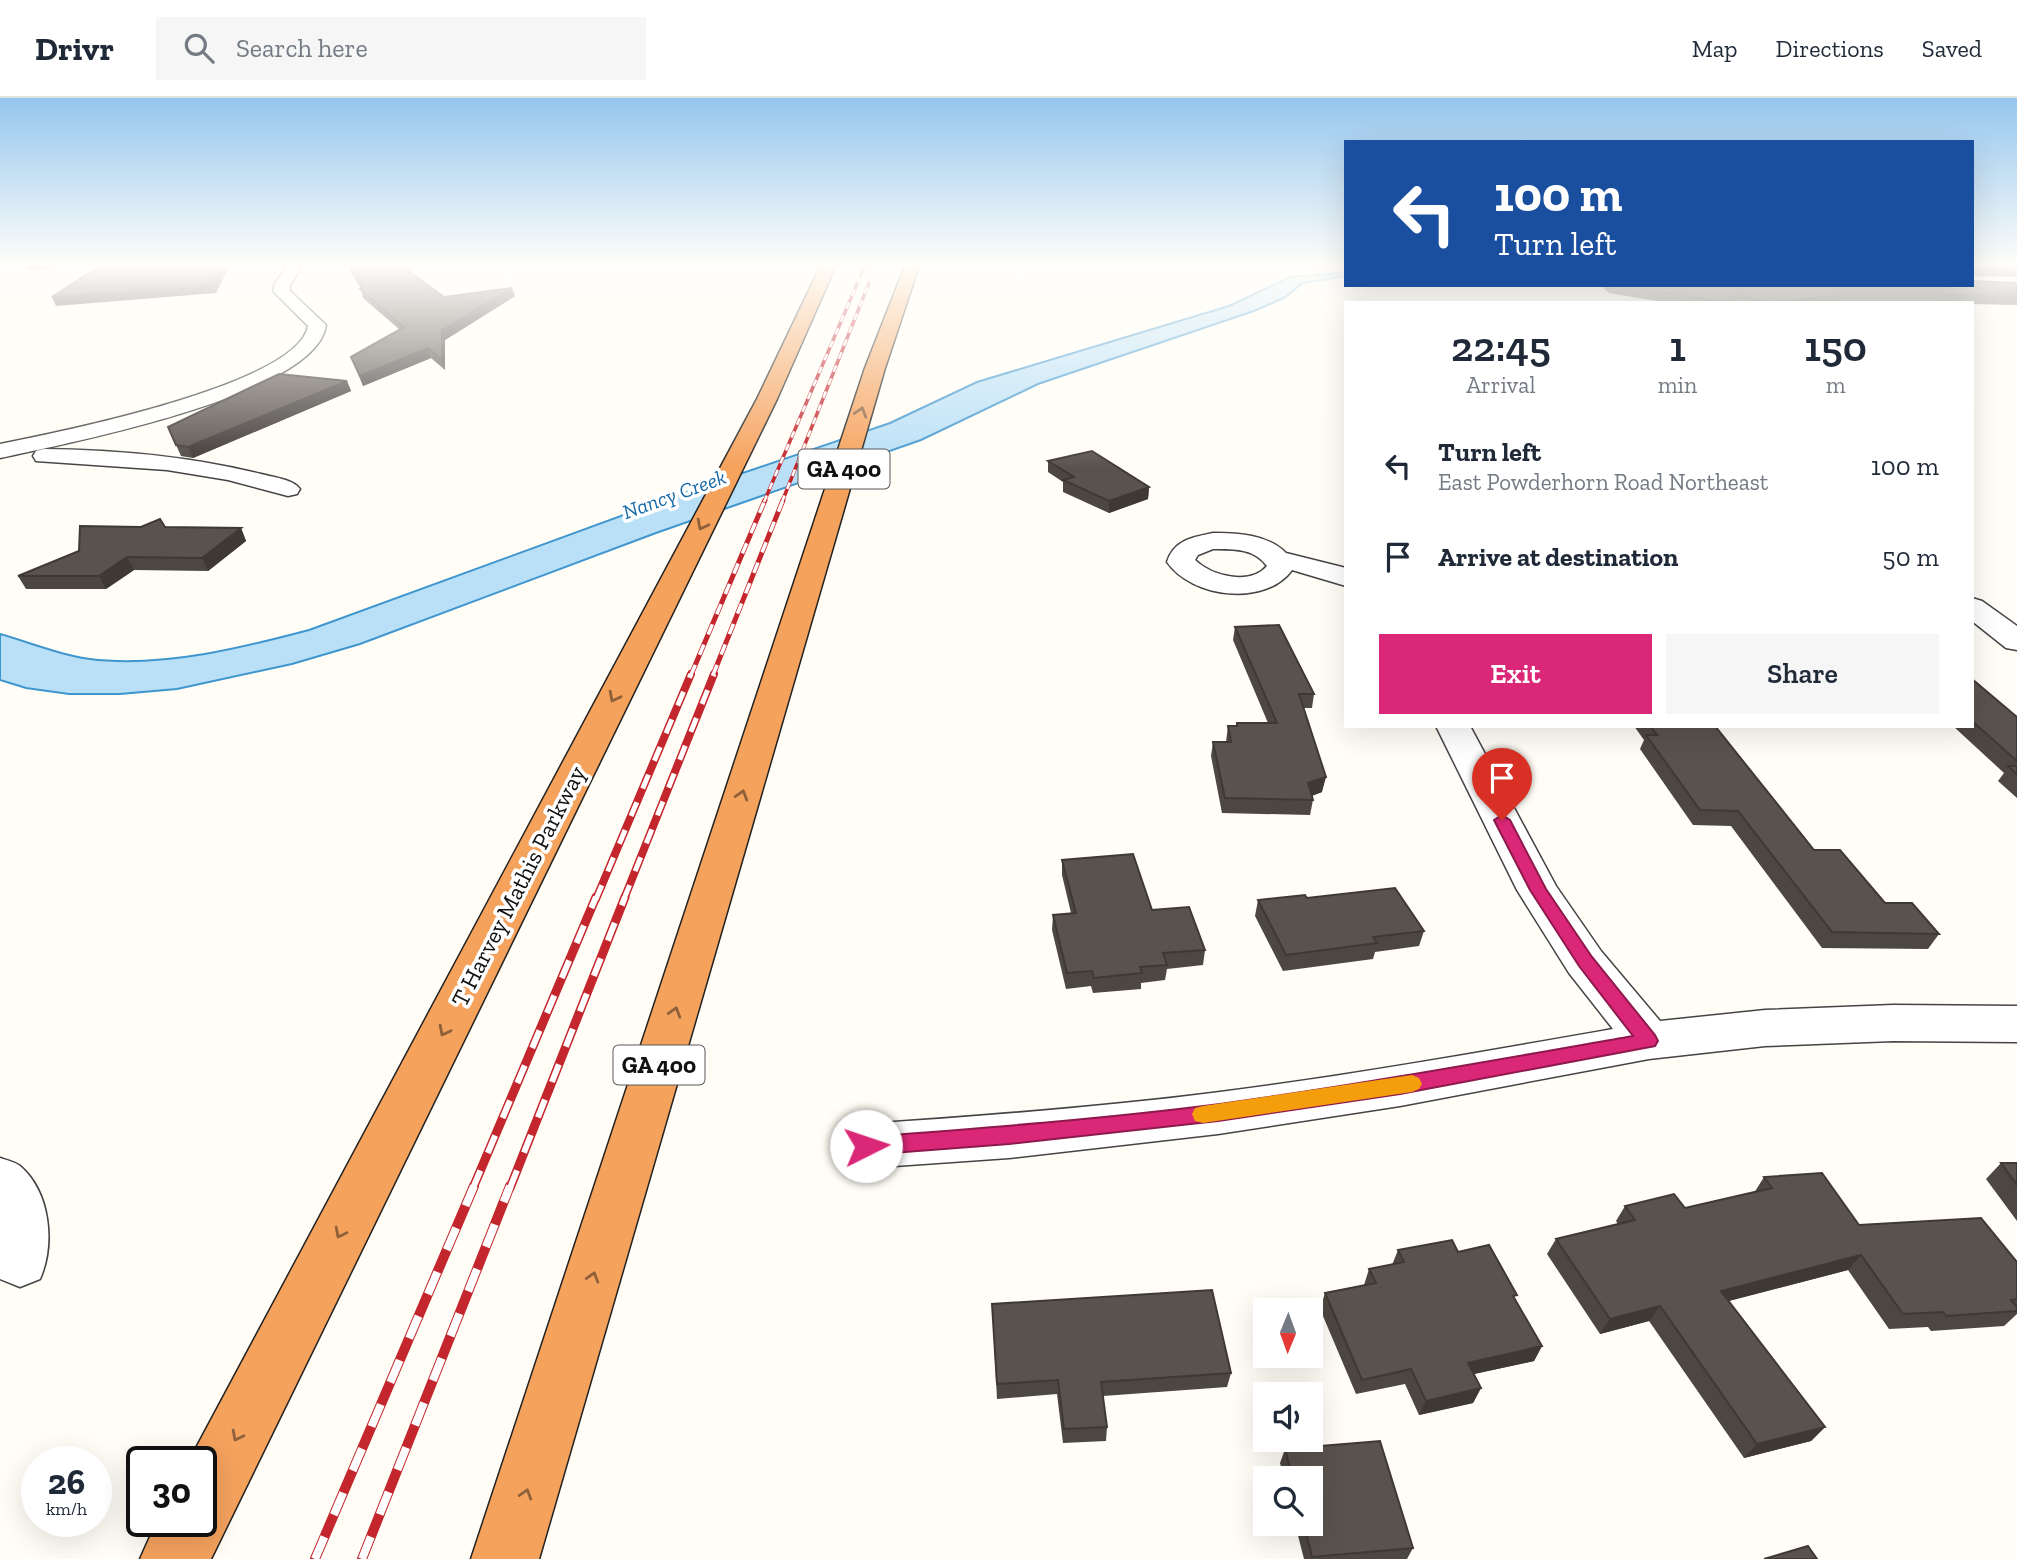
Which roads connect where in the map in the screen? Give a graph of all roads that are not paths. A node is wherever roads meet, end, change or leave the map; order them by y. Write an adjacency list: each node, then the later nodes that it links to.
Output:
1 (316, 331): 4 (street)
2 (798, 331): 17 (highway, T Harvey Mathis Parkway, one-way to 17)
3 (888, 331): 20 (highway, GA 400, one-way to 3)
4 (0, 451)
5 (0, 456): 6 (street)
6 (288, 489)
7 (1278, 559): 8 (street)
8 (1344, 578)
9 (1974, 609): 10 (street)
10 (2017, 641)
11 (1454, 728): 13 (street)
12 (2017, 1024): 13 (street)
13 (1648, 1041): 14 (street)
14 (866, 1146)
15 (0, 1181): 16 (street)
16 (20, 1261)
17 (217, 1475)
18 (186, 1537): 19 (highway)
19 (174, 1559)
20 (505, 1559)

